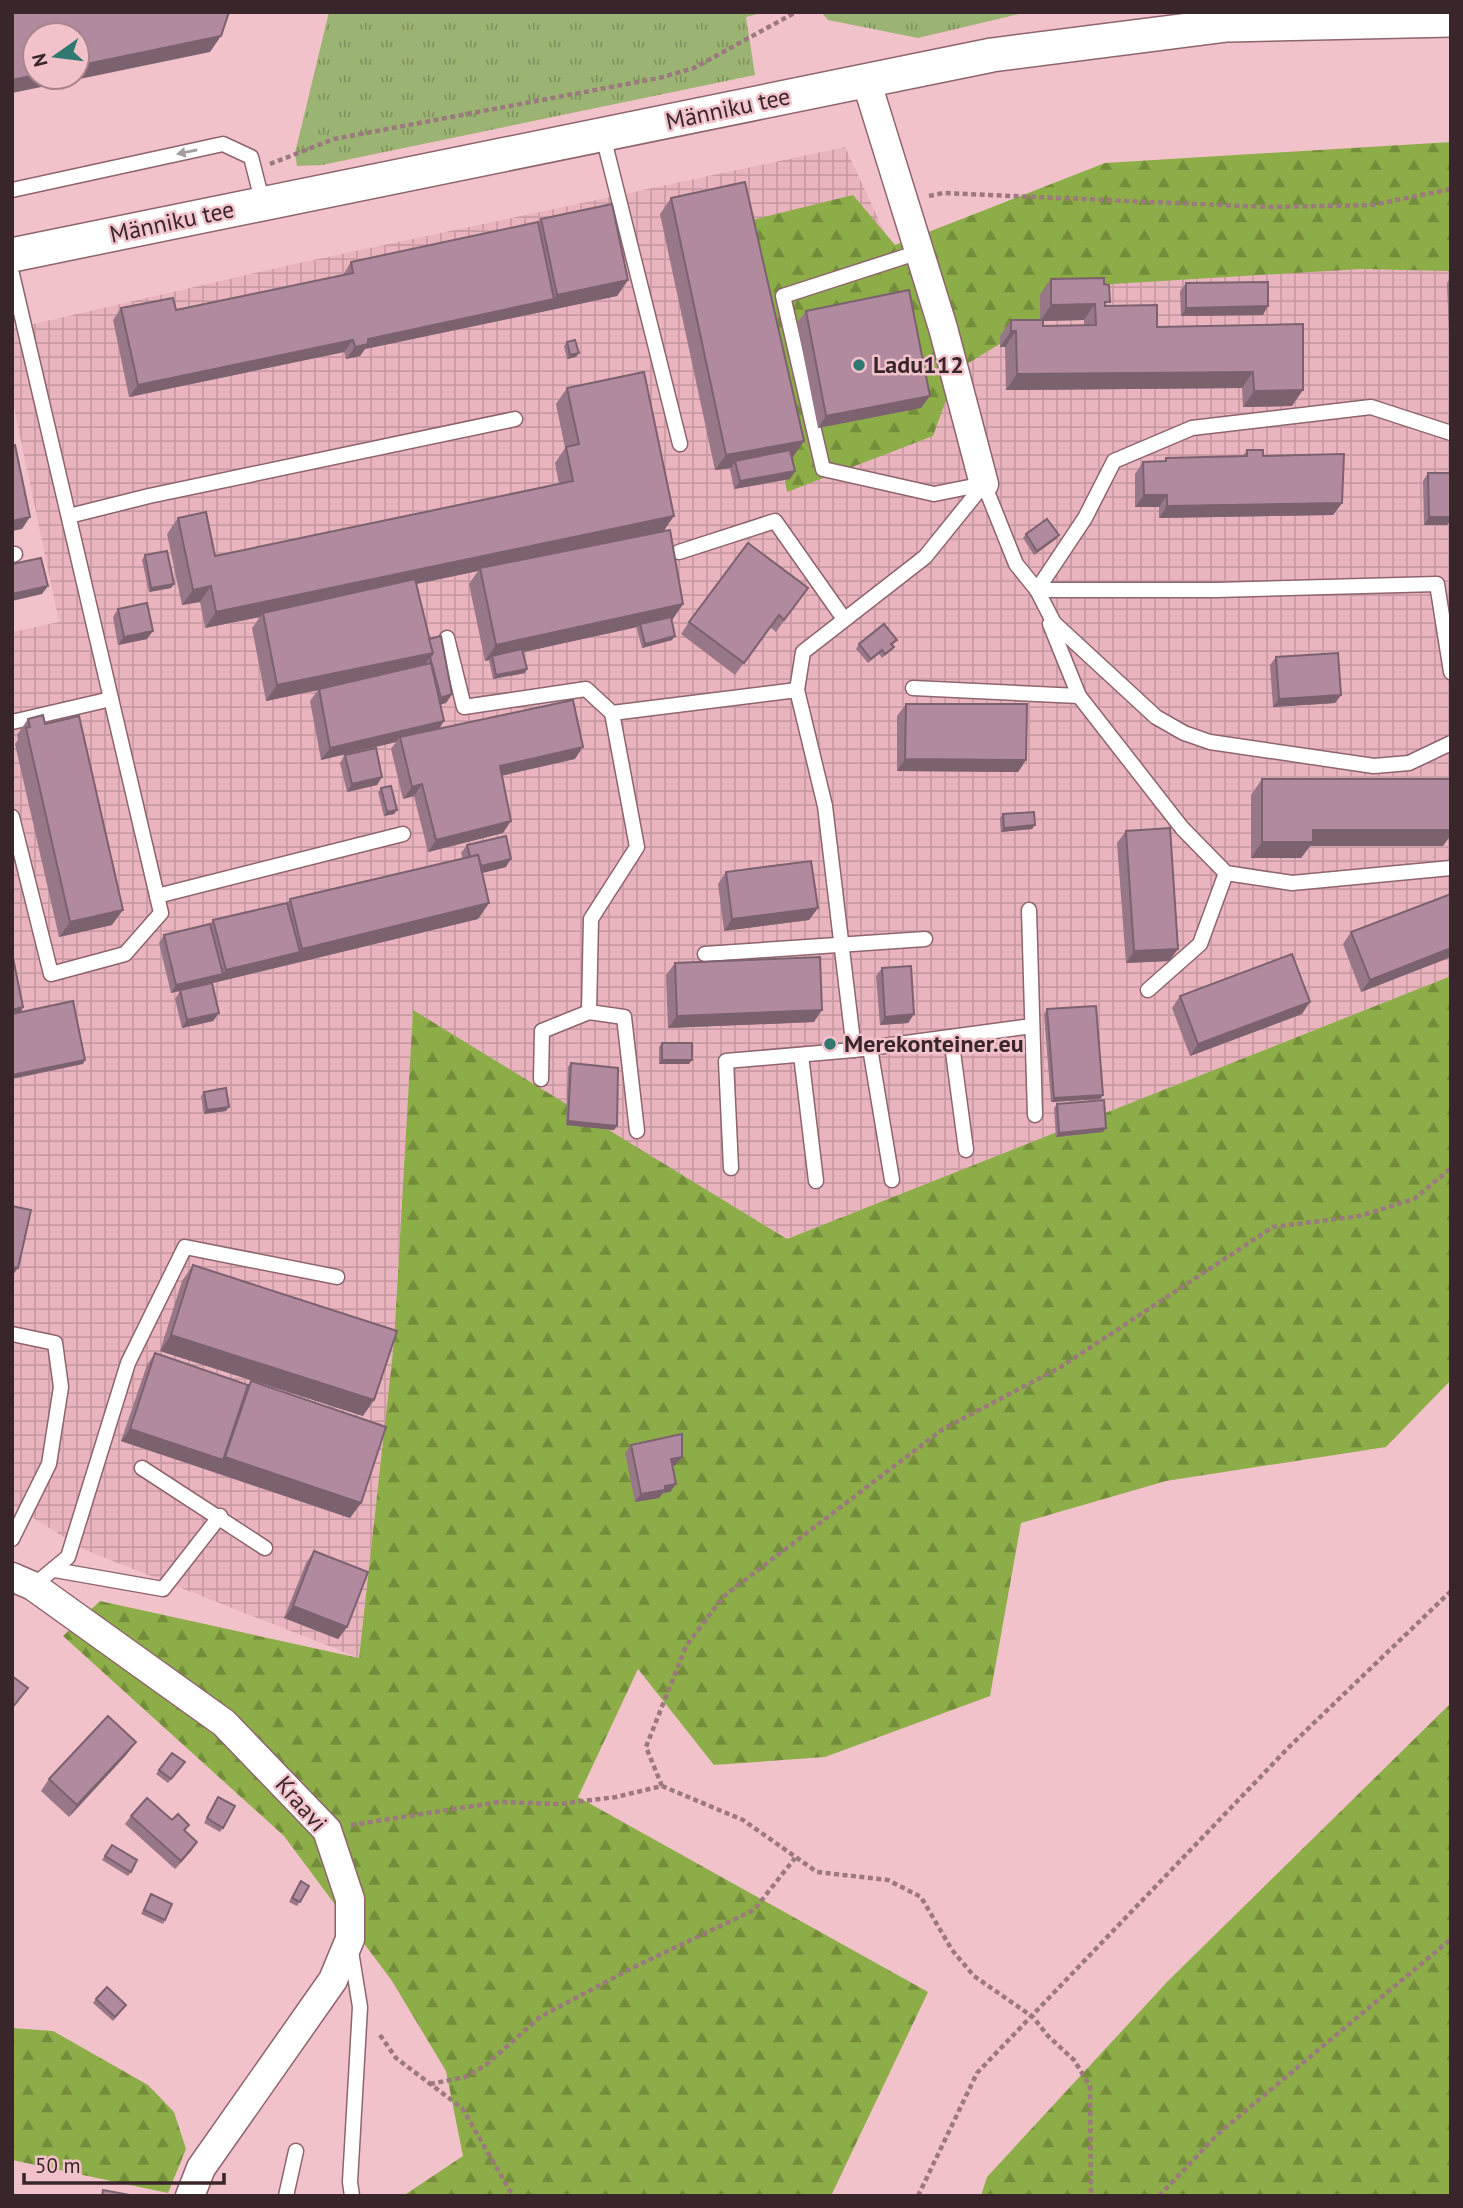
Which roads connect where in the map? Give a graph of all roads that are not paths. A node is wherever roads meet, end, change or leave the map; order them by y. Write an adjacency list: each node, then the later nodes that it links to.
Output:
1 (1451, 20): 2 (street, Männiku tee)
2 (866, 80): 3 (street, Männiku tee); 6 (street)
3 (603, 135): 5 (street, Männiku tee); 11 (lane)
4 (12, 190): 5 (lane, one-way to 4)
5 (263, 204): 7 (street, Männiku tee)
6 (919, 252): 12 (street); 12 (lane)
7 (12, 255)
8 (12, 274): 13 (lane)
9 (515, 419): 13 (lane)
10 (1451, 433): 15 (lane)
11 (680, 444)
12 (984, 484): 15 (lane); 16 (lane)
13 (69, 516): 22 (lane)
14 (679, 552): 16 (lane)
15 (1037, 590): 18 (lane); 21 (lane); 25 (lane)
16 (844, 619): 20 (lane)
17 (447, 638): 23 (lane)
18 (1451, 672)
19 (913, 688): 21 (lane)
20 (797, 690): 23 (lane); 33 (lane)
21 (1079, 696): 29 (lane)
22 (111, 699): 24 (lane); 30 (lane)
23 (612, 713): 36 (lane)
24 (12, 722)
25 (1451, 743)
26 (12, 817): 30 (lane)
27 (403, 834): 30 (lane)
28 (1451, 868): 29 (lane)
29 (1226, 873): 35 (lane)
30 (157, 895)
31 (1029, 910): 37 (lane)
32 (925, 939): 33 (lane)
33 (840, 946): 34 (lane); 40 (lane)
34 (705, 954)
35 (1148, 990)
36 (589, 1012): 42 (lane); 44 (lane)
37 (1032, 1026): 38 (lane); 43 (lane)
38 (951, 1037): 39 (lane); 45 (lane)
39 (870, 1048): 40 (lane); 47 (lane)
40 (855, 1051): 41 (lane)
41 (801, 1055): 46 (lane); 48 (lane)
42 (541, 1079)
43 (1035, 1115)
44 (637, 1131)
45 (966, 1150)
46 (731, 1168)
47 (892, 1180)
48 (816, 1181)
49 (337, 1277): 55 (lane)
50 (12, 1334): 53 (lane)
51 (142, 1468): 52 (lane)
52 (220, 1517): 54 (lane); 55 (lane)
53 (12, 1539)
54 (265, 1548)
55 (33, 1578): 56 (street, Kraavi)
56 (350, 1939): 58 (street, Kraavi); 60 (lane)
57 (296, 2151): 59 (lane)
58 (190, 2196)
59 (286, 2196)
60 (352, 2196)

